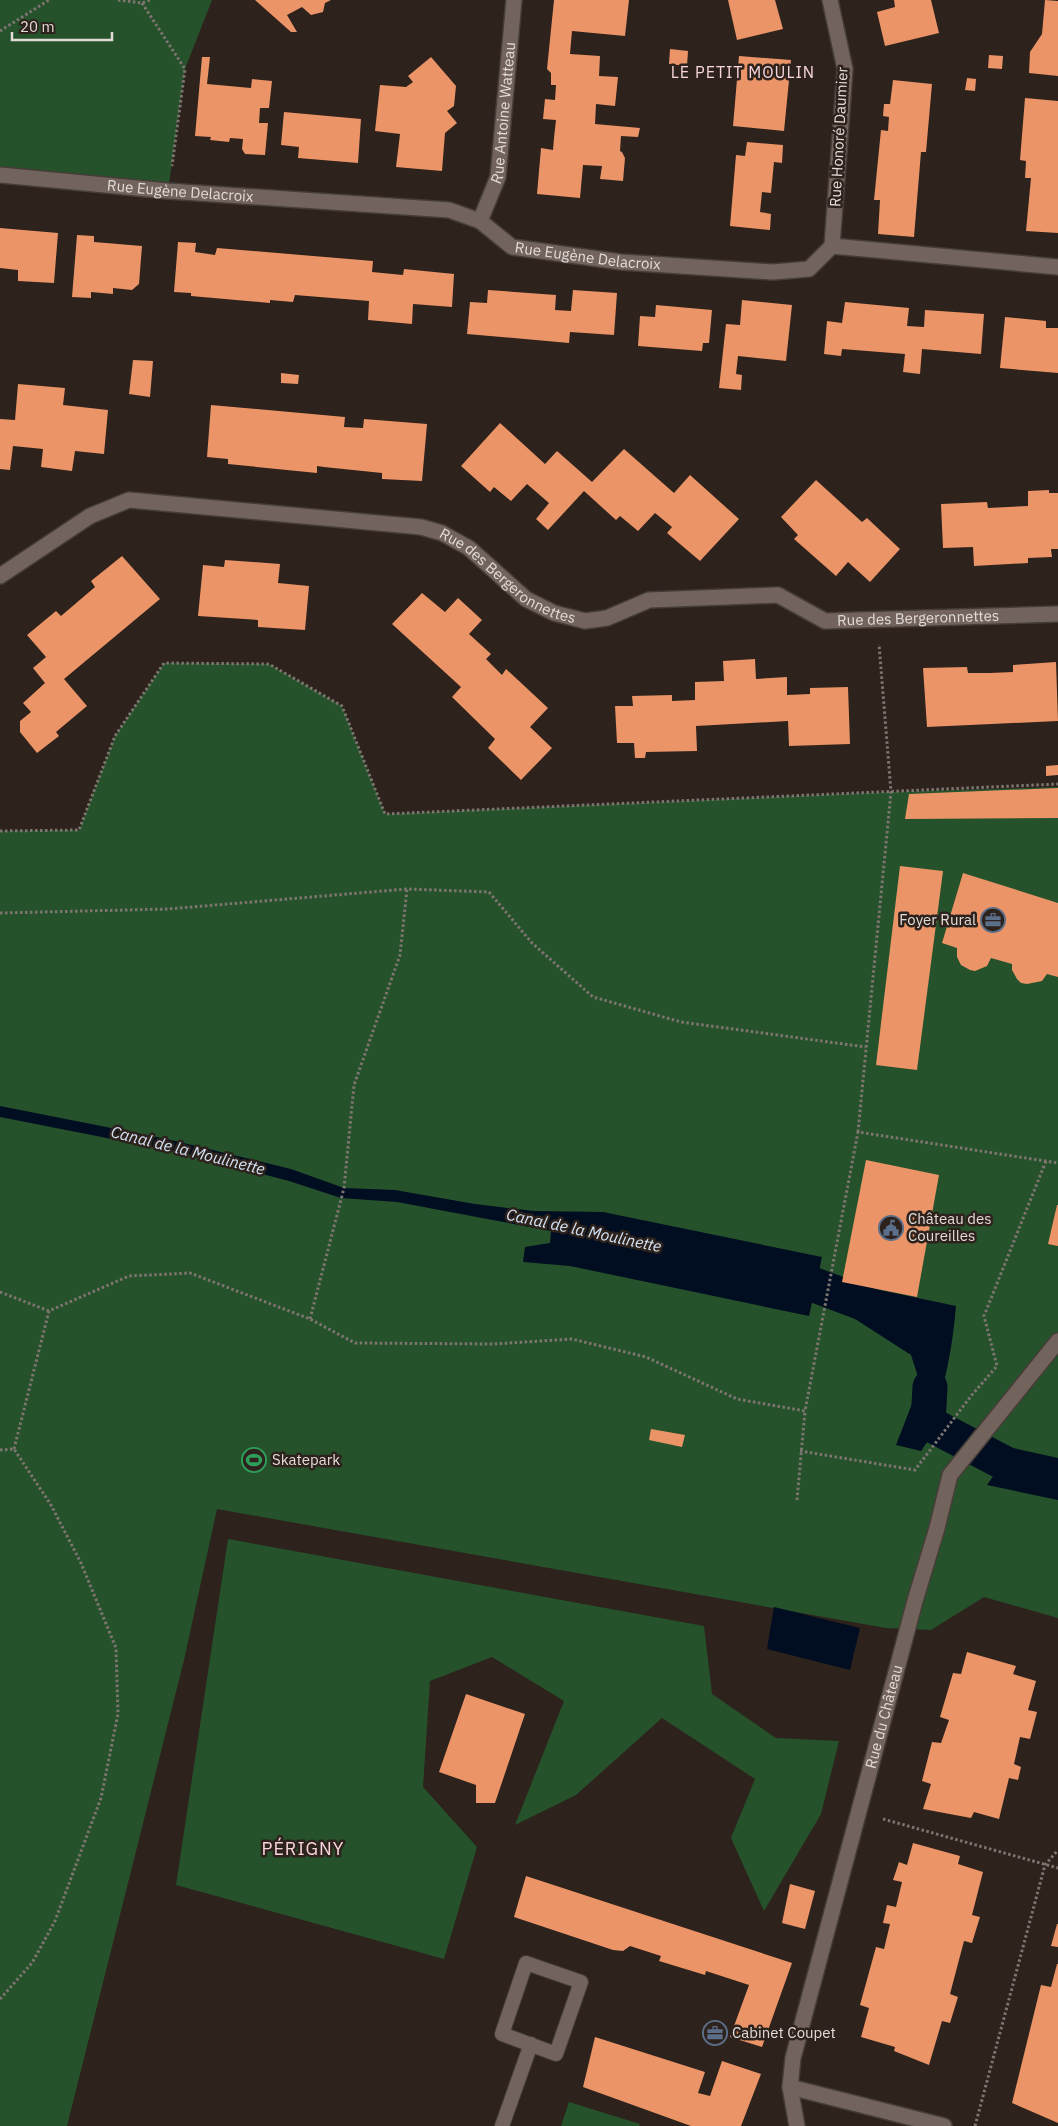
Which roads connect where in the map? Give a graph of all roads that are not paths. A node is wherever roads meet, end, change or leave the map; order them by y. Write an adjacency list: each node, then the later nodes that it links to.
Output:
1 (514, 0): 4 (street, Rue Antoine Watteau)
2 (830, 0): 5 (street, Rue Honoré Daumier)
3 (0, 175): 4 (street, Rue Eugène Delacroix)
4 (480, 221): 5 (street, Rue Eugène Delacroix)
5 (832, 246): 6 (street)
6 (1058, 267)
7 (0, 576): 8 (street, Rue des Bergeronnettes)
8 (1058, 614)
9 (1058, 1341): 11 (street, Rue du Château)
10 (531, 2044): 10 (lane); 12 (lane)
11 (790, 2087): 13 (street, Rue du Château); 14 (street)
12 (502, 2126)
13 (797, 2126)
14 (944, 2126)

